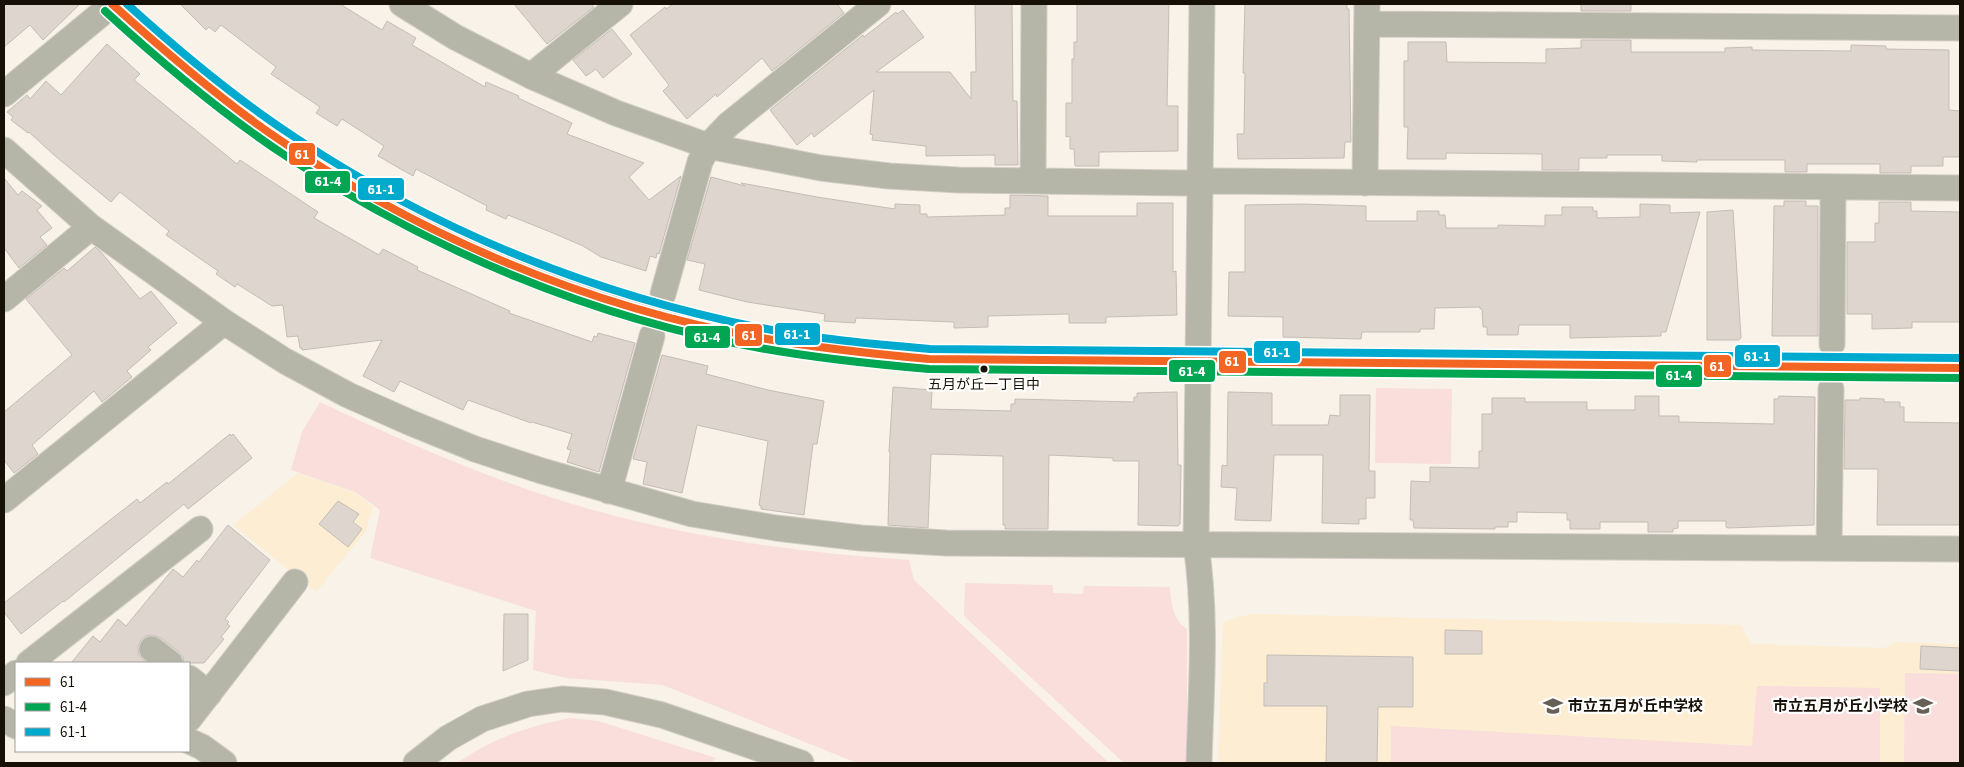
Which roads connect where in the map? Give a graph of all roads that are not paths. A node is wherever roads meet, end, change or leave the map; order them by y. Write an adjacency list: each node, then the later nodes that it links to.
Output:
1 (112, 4): 10 (street); 24 (street)
2 (402, 4): 9 (street)
3 (620, 4): 9 (street)
4 (878, 4): 11 (street)
5 (1034, 4): 13 (street)
6 (1202, 4): 14 (street)
7 (1367, 14): 8 (street); 15 (street)
8 (1960, 28)
9 (532, 76): 11 (street)
10 (4, 94)
11 (708, 146): 13 (street); 19 (street)
12 (4, 150): 18 (street)
13 (1032, 181): 14 (street)
14 (1200, 182): 15 (street); 24 (street)
15 (1365, 183): 16 (street)
16 (1833, 188): 17 (street); 23 (street)
17 (1960, 188)
18 (92, 227): 20 (street); 21 (street)
19 (663, 294)
20 (4, 299)
21 (224, 322): 27 (street); 28 (street)
22 (652, 336): 27 (street)
23 (1832, 344)
24 (1198, 362): 25 (street); 30 (street)
25 (1960, 368)
26 (1831, 389): 31 (street)
27 (609, 491): 30 (street)
28 (4, 500)
29 (200, 529): 34 (street)
30 (1196, 545): 31 (street); 46 (street)
31 (1829, 548): 32 (street)
32 (1960, 549)
33 (295, 582): 38 (street)
34 (30, 662)
35 (15, 674): 37 (street)
36 (190, 679): 38 (street)
37 (4, 683)
38 (209, 694): 39 (street)
39 (190, 718)
40 (4, 719): 41 (street)
41 (15, 725)
42 (190, 741): 43 (street)
43 (224, 763)
44 (416, 763): 45 (street)
45 (801, 763)
46 (1199, 763)

